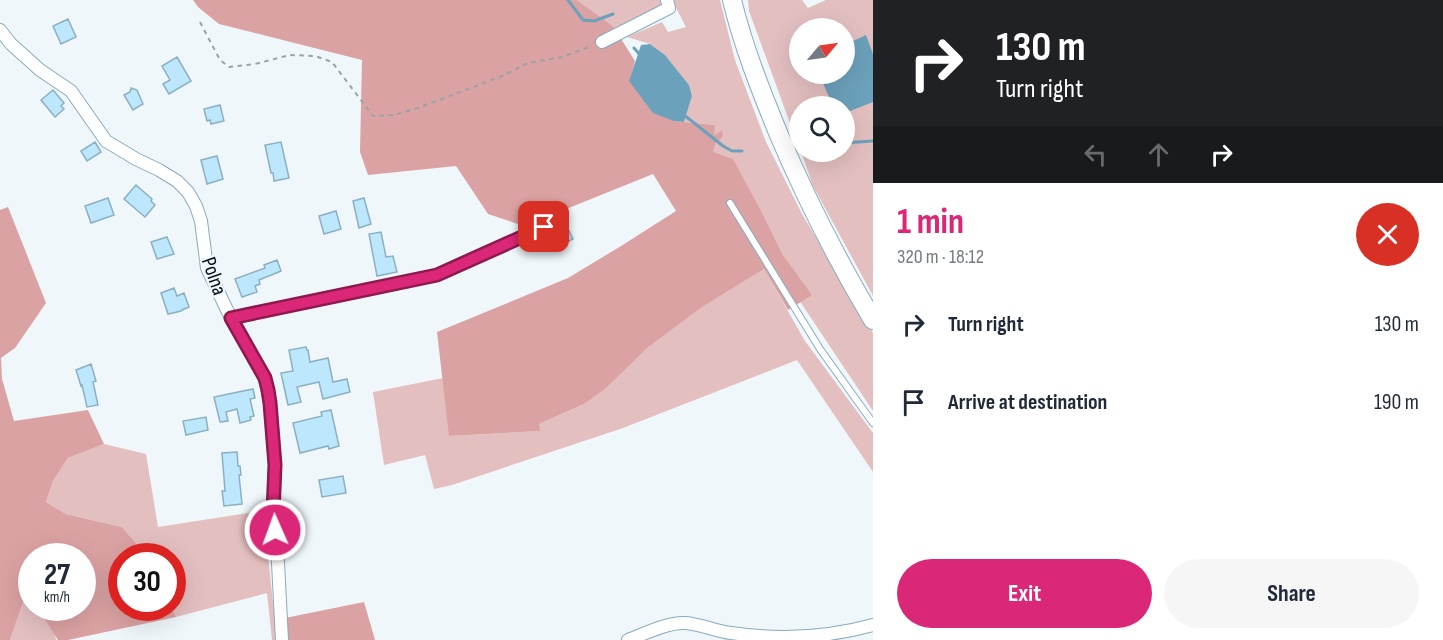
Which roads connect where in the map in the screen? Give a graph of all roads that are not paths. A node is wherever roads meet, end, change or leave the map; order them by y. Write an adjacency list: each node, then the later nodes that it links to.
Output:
1 (667, 0): 4 (street)
2 (732, 0): 8 (main road)
3 (0, 30): 7 (street, Polna)
4 (602, 42)
5 (730, 203): 9 (lane)
6 (544, 227): 7 (lane)
7 (231, 318): 11 (street, Polna)
8 (873, 320)
9 (873, 423)
10 (873, 625): 12 (street)
11 (282, 640)
12 (628, 640)

